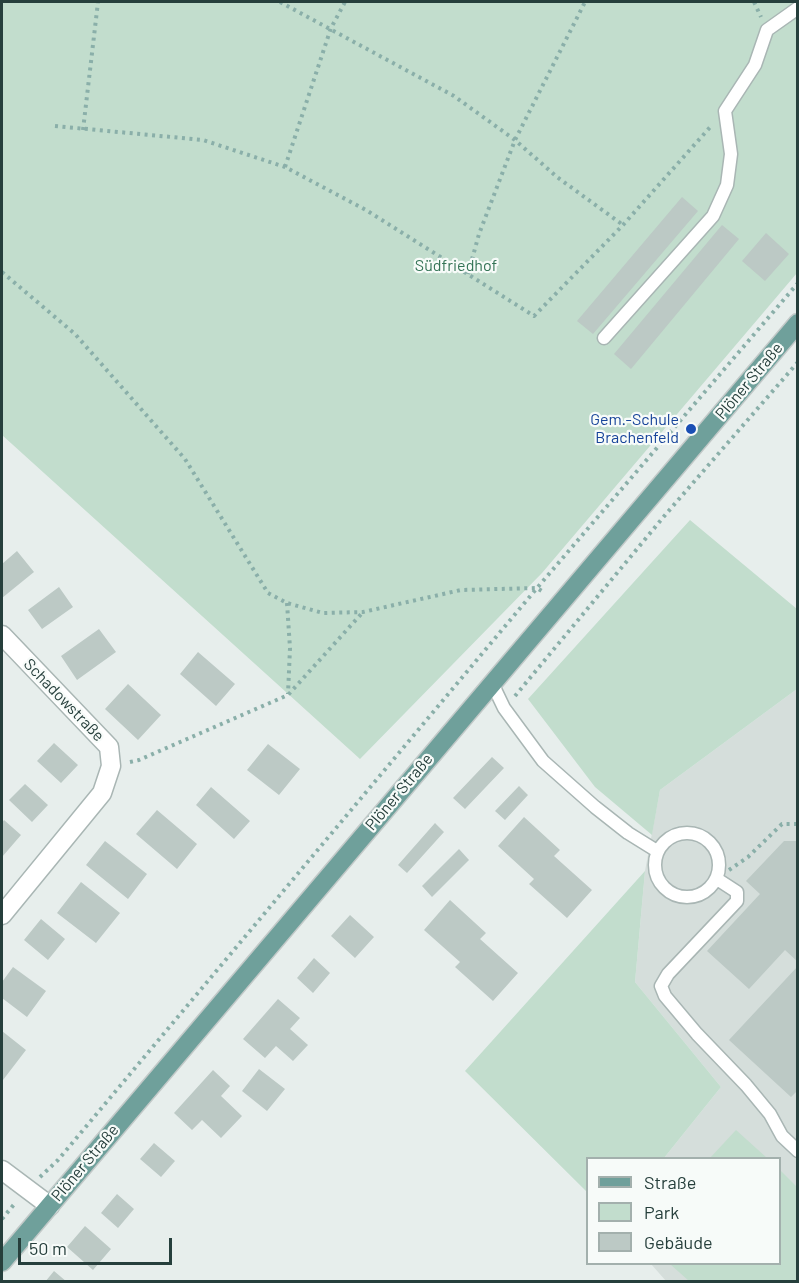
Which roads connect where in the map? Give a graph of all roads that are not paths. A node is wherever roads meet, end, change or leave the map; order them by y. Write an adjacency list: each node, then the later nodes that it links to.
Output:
1 (798, 8): 3 (lane)
2 (798, 323): 5 (main road, Plöner Straße)
3 (604, 338)
4 (2, 635): 8 (street, Schadowstraße)
5 (492, 683): 6 (lane); 11 (main road, Plöner Straße)
6 (657, 851): 7 (lane); 7 (lane)
7 (717, 879): 9 (lane)
8 (2, 915)
9 (798, 1151)
10 (2, 1170): 11 (street)
11 (50, 1206): 12 (main road, Plöner Straße)
12 (2, 1262)

